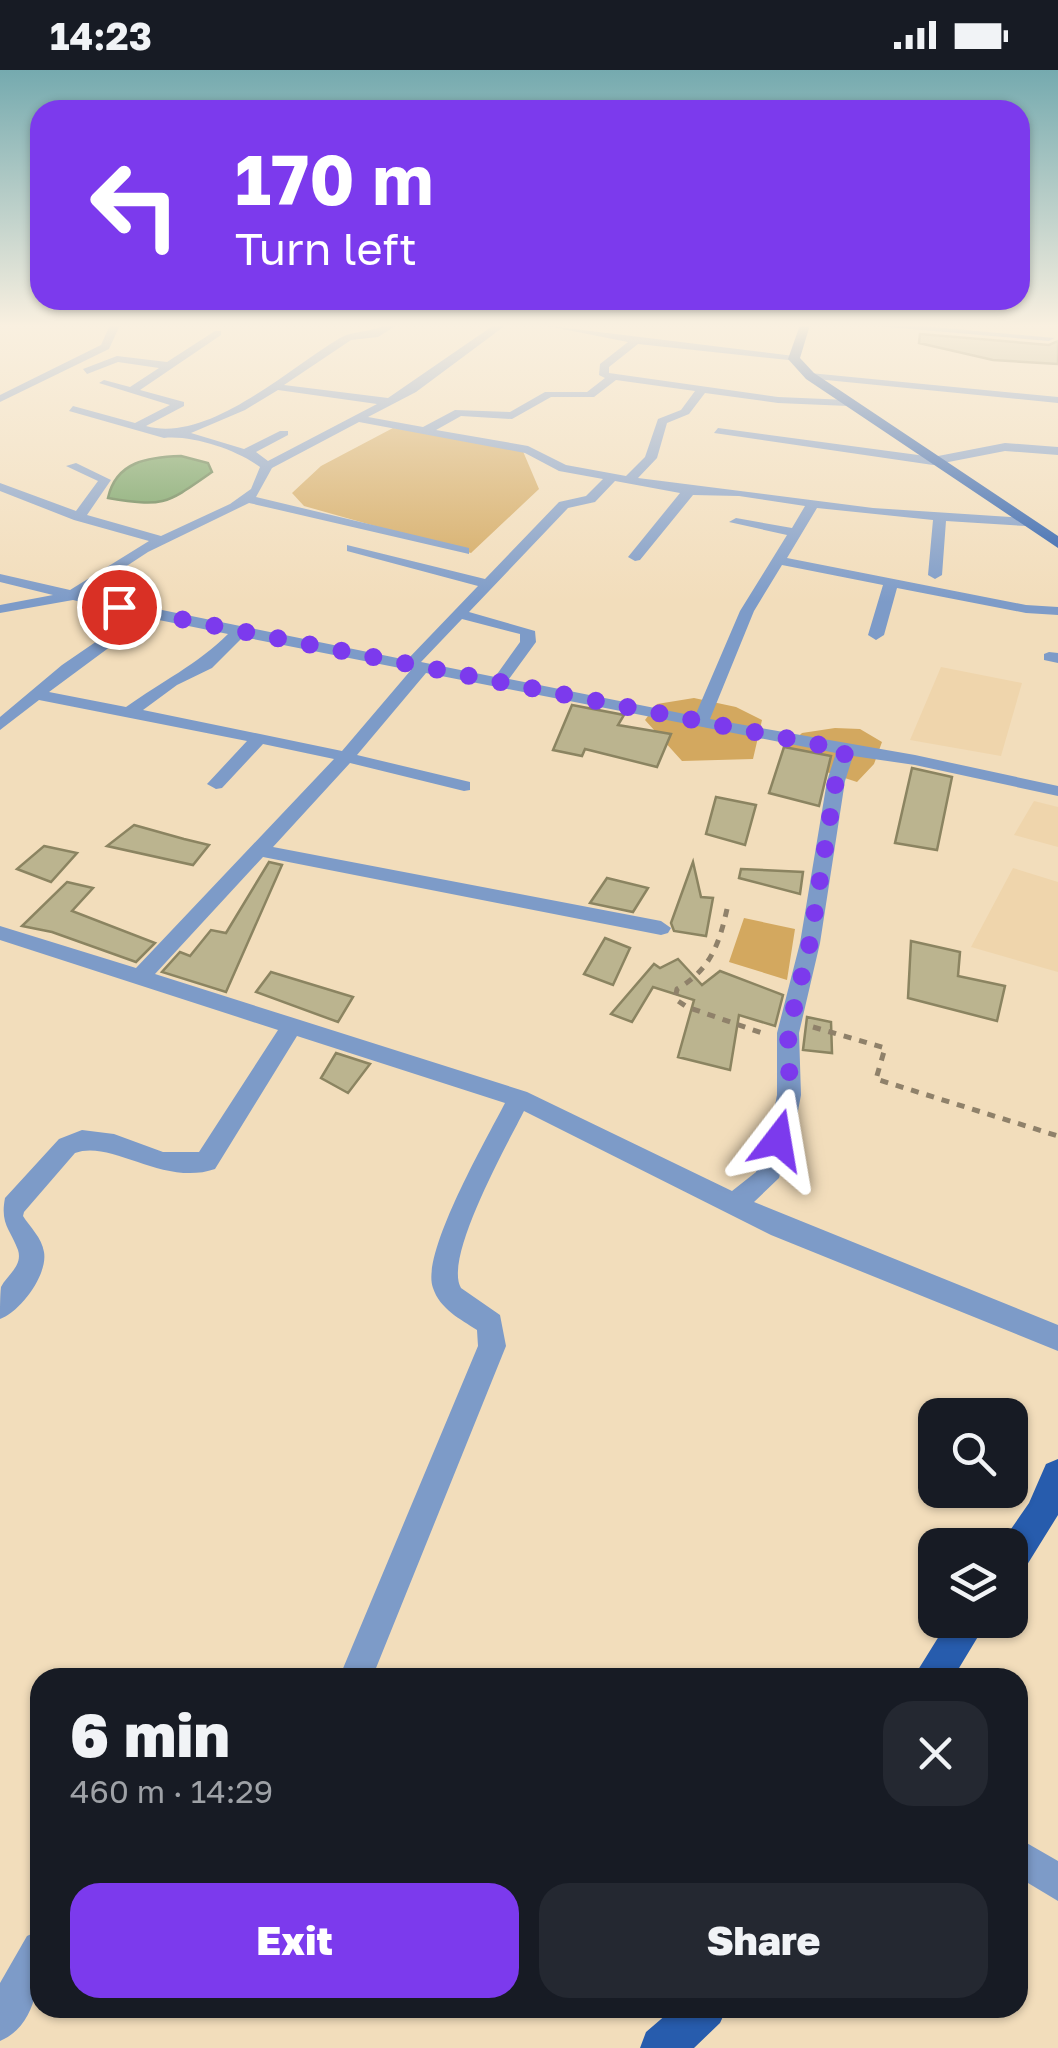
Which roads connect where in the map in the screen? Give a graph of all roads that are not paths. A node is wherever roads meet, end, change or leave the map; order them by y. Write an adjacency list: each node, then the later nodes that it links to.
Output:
1 (102, 417): 9 (street)
2 (155, 417): 9 (street)
3 (218, 417): 12 (street)
4 (362, 417): 8 (street)
5 (450, 417): 10 (street)
6 (663, 417): 20 (street)
7 (869, 417): 16 (main road)
8 (359, 419): 10 (street); 18 (street)
9 (138, 426): 12 (street)
10 (427, 430): 19 (street)
11 (718, 431): 16 (street)
12 (180, 433): 15 (street)
13 (284, 433): 15 (street)
14 (1058, 452): 16 (street)
15 (245, 453): 18 (street)
16 (933, 460): 28 (main road)
17 (72, 466): 25 (street)
18 (267, 466): 23 (street)
19 (612, 477): 20 (street); 39 (street)
20 (629, 480): 22 (street)
21 (0, 487): 25 (street)
22 (688, 491): 24 (street); 34 (street)
23 (250, 499): 31 (street); 33 (street)
24 (813, 504): 26 (street); 29 (street)
25 (79, 517): 31 (street)
26 (940, 518): 28 (street); 36 (street)
27 (736, 522): 29 (street)
28 (1026, 522): 30 (main road)
29 (794, 532): 35 (street)
30 (1054, 537)
31 (160, 540): 40 (street)
32 (352, 548): 39 (street)
33 (464, 551)
34 (636, 558)
35 (778, 560): 38 (street); 51 (street)
36 (935, 575)
37 (0, 578): 40 (street)
38 (892, 582): 42 (street); 46 (street)
39 (486, 584): 44 (street)
40 (71, 596): 41 (street); 43 (street)
41 (0, 610)
42 (1058, 611)
43 (147, 613): 45 (street); 49 (street)
44 (458, 614): 47 (street); 48 (street)
45 (240, 632): 47 (street); 50 (street)
46 (876, 634)
47 (416, 666): 48 (street); 55 (street)
48 (499, 682): 51 (street)
49 (38, 696): 50 (street); 52 (street)
50 (130, 712): 53 (street)
51 (701, 722): 54 (street)
52 (0, 725)
53 (259, 738): 55 (street); 56 (street)
54 (846, 750): 58 (street); 65 (street)
55 (350, 757): 57 (street); 59 (street)
56 (216, 784)
57 (464, 786)
58 (1058, 792)
59 (257, 850): 60 (street); 62 (street)
60 (661, 928)
61 (0, 933): 62 (street)
62 (139, 978): 63 (street)
63 (293, 1024): 64 (street); 66 (street)
64 (519, 1098): 65 (street); 71 (street)
65 (733, 1205): 67 (street)
66 (0, 1307)
67 (1058, 1338)
68 (1058, 1476): 69 (main road)
69 (1028, 1534)
70 (958, 1638): 72 (main road)
71 (359, 1668)
72 (938, 1668)
73 (1028, 1863): 74 (street)
74 (1058, 1883)
75 (30, 1967): 77 (street)
76 (694, 2018): 78 (main road)
77 (0, 2021)
78 (662, 2048)

